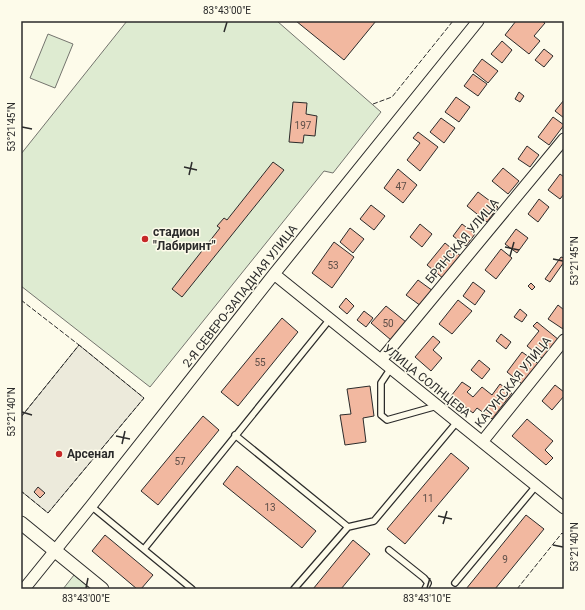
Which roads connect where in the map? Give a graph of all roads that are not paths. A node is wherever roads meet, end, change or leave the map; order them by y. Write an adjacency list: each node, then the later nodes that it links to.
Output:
1 (478, 21): 3 (street, 2-Я СЕВЕРО-ЗАПАДНАЯ УЛИЦА)
2 (564, 139): 6 (street, БРЯНСКАЯ УЛИЦА)
3 (274, 274): 4 (street, УЛИЦА СОЛНЦЕВА); 13 (street, 2-Я СЕВЕРО-ЗАПАДНАЯ УЛИЦА)
4 (330, 319): 6 (street, УЛИЦА СОЛНЦЕВА); 10 (lane)
5 (564, 340): 11 (street, КАТУНСКАЯ УЛИЦА)
6 (381, 360): 7 (street, УЛИЦА СОЛНЦЕВА)
7 (391, 368): 8 (street, УЛИЦА СОЛНЦЕВА); 8 (lane)
8 (438, 406): 9 (street, УЛИЦА СОЛНЦЕВА)
9 (457, 422): 11 (street, УЛИЦА СОЛНЦЕВА); 16 (lane)
10 (236, 436): 16 (lane); 17 (lane)
11 (482, 442): 12 (street, УЛИЦА СОЛНЦЕВА)
12 (536, 486): 14 (street, УЛИЦА СОЛНЦЕВА); 20 (lane)
13 (91, 506): 17 (lane); 19 (street, 2-Я СЕВЕРО-ЗАПАДНАЯ УЛИЦА)
14 (564, 508)
15 (21, 523): 19 (street)
16 (348, 527): 24 (lane)
17 (144, 549): 23 (lane)
18 (389, 550): 25 (lane)
19 (55, 551): 21 (street, 2-Я СЕВЕРО-ЗАПАДНАЯ УЛИЦА); 22 (street)
20 (455, 583)
21 (24, 589)
22 (102, 589)
23 (192, 589)
24 (294, 589)
25 (425, 589)

